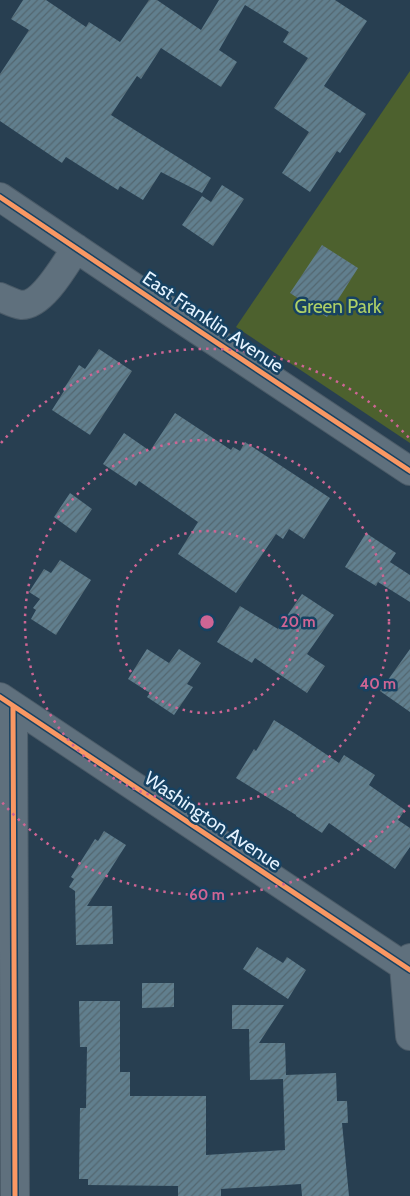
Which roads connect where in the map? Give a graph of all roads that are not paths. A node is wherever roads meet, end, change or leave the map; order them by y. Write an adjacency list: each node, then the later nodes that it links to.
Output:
1 (0, 197): 2 (street, East Franklin Avenue)
2 (76, 248): 3 (street); 4 (street, East Franklin Avenue)
3 (0, 296)
4 (410, 471)
5 (6, 702): 6 (street, Washington Avenue); 8 (street)
6 (408, 965): 7 (street)
7 (410, 1036)
8 (15, 1196)

